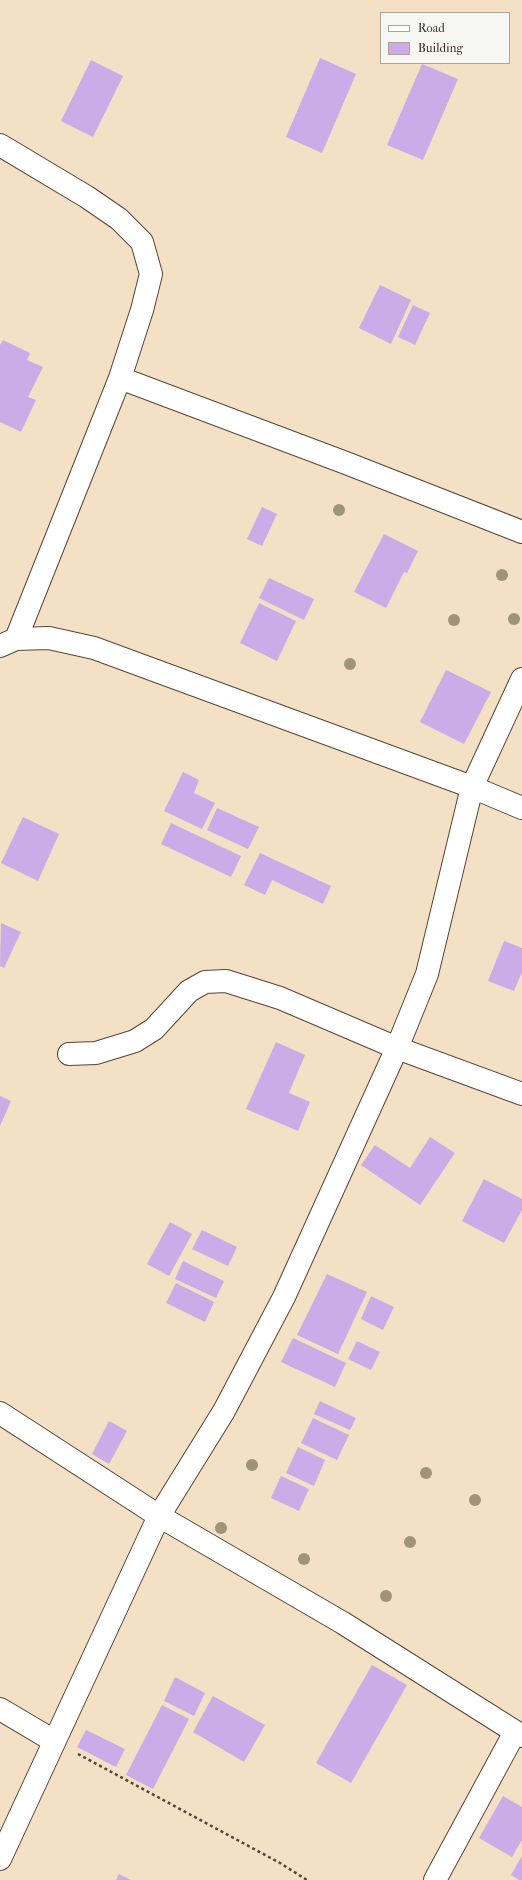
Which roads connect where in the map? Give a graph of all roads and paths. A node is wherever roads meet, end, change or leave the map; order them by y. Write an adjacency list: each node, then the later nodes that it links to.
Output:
1 (0, 145): 2 (street)
2 (120, 378): 3 (street); 4 (street)
3 (522, 532)
4 (8, 642): 6 (street)
5 (522, 679): 6 (street)
6 (472, 787): 7 (street); 8 (street)
7 (522, 808)
8 (397, 1048): 9 (street); 10 (street); 12 (street)
9 (69, 1054)
10 (522, 1094)
11 (0, 1413): 12 (street)
12 (158, 1516): 14 (street); 15 (street)
13 (0, 1709): 15 (street)
14 (519, 1734): 18 (street)
15 (54, 1741): 16 (street); 17 (path)
16 (0, 1858)
17 (307, 1880)
18 (435, 1880)

